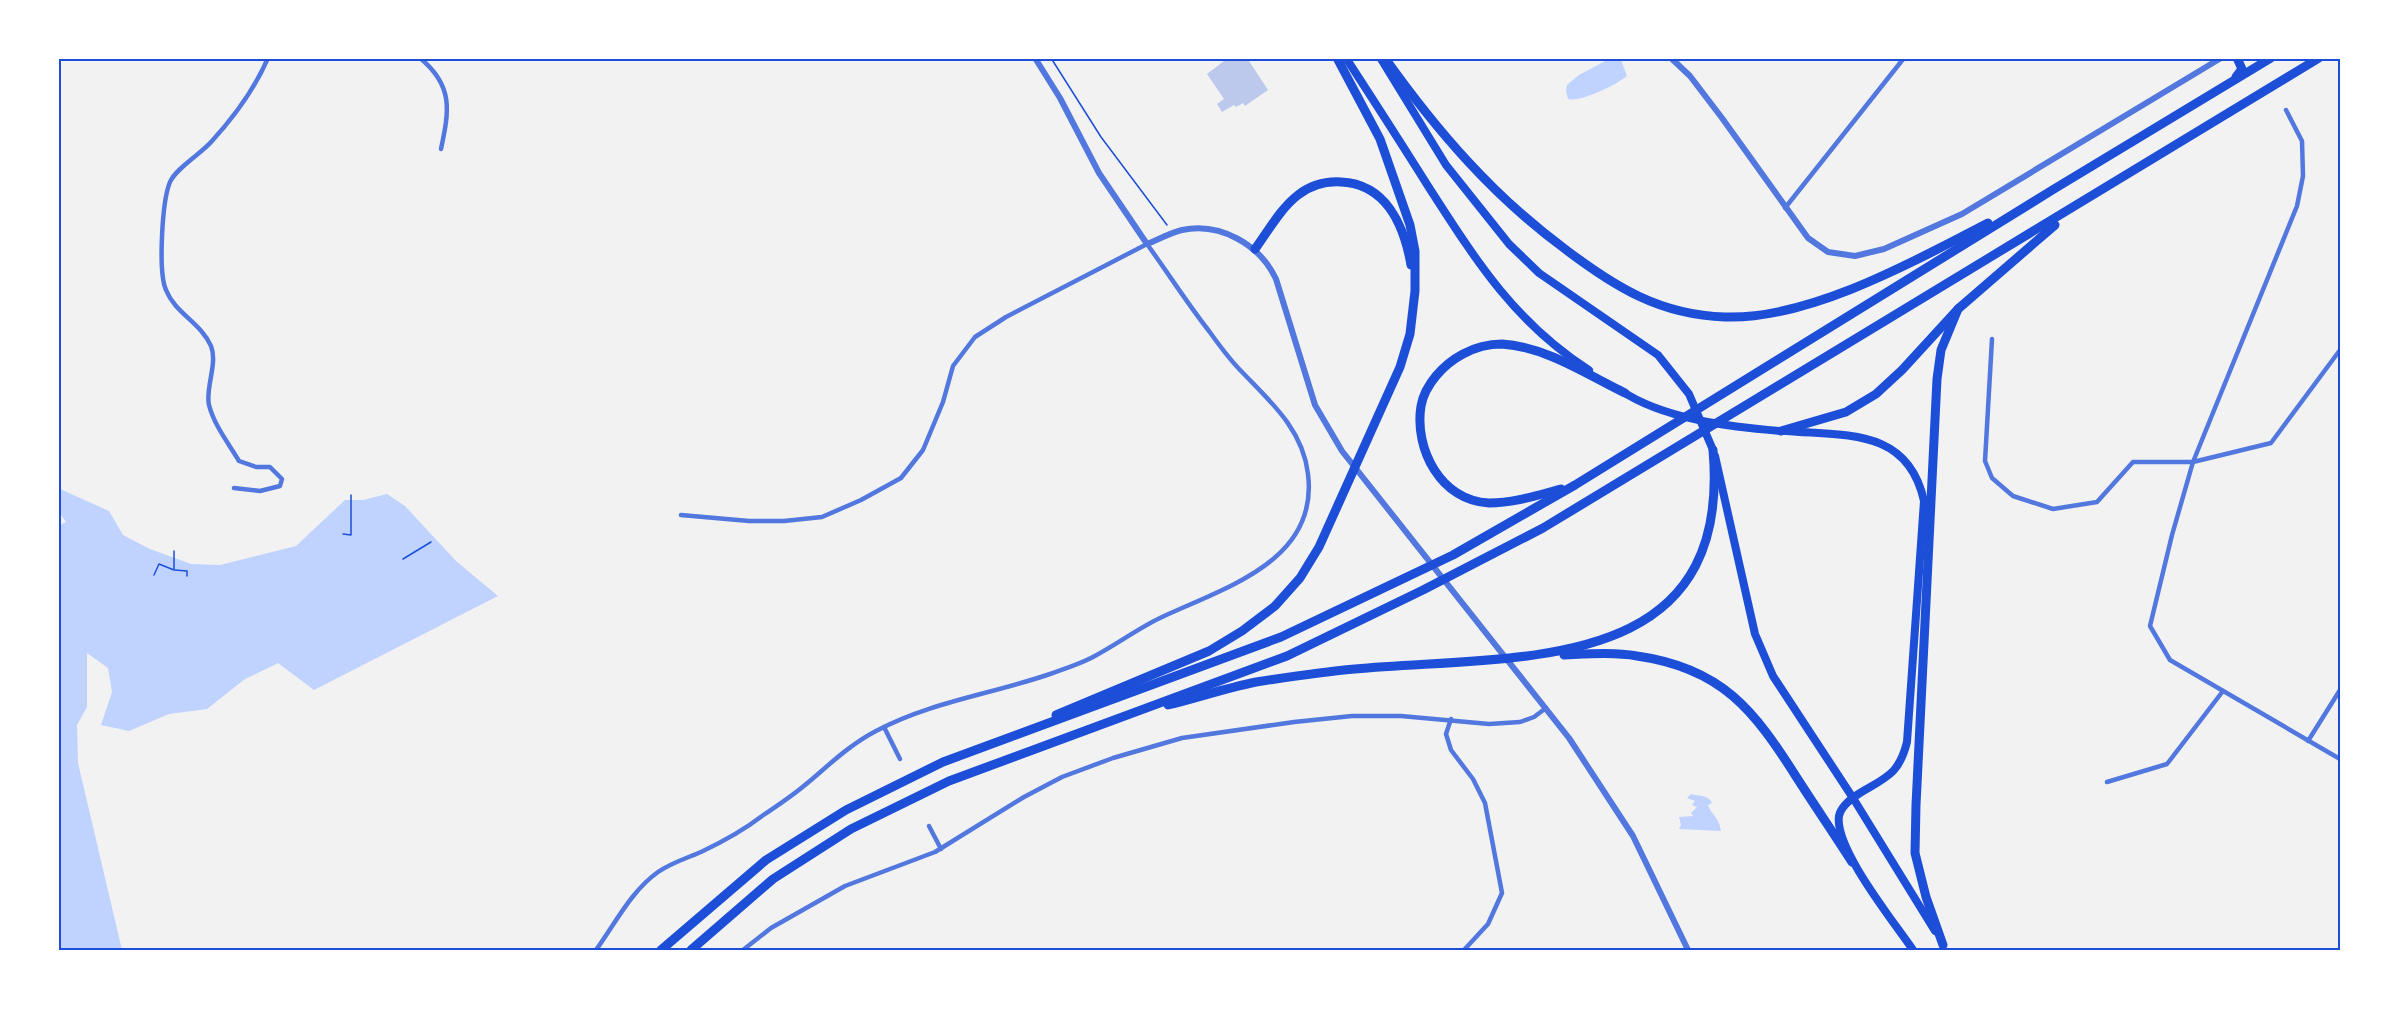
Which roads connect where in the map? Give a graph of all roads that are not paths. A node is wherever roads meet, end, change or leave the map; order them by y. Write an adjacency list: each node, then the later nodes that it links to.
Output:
1 (268, 58): 31 (street)
2 (420, 58): 16 (street)
3 (1035, 58): 20 (street)
4 (1337, 58): 22 (highway)
5 (1346, 58): 26 (highway)
6 (1381, 58): 28 (highway)
7 (1385, 58): 17 (highway)
8 (1671, 58): 19 (street)
9 (1904, 58): 19 (street)
10 (2221, 58): 19 (street)
11 (2237, 58): 14 (highway)
12 (2271, 58): 14 (highway)
13 (2319, 58): 18 (highway)
14 (2234, 81): 17 (highway)
15 (2286, 110): 29 (street)
16 (441, 149)
17 (2054, 189): 30 (highway)
18 (2080, 205): 23 (highway); 37 (highway)
19 (1785, 208)
20 (1147, 244): 21 (street); 32 (street); 39 (street)
21 (1255, 249): 22 (highway); 36 (street)
22 (1415, 291): 43 (highway)
23 (1958, 309): 27 (highway); 49 (highway)
24 (1992, 339): 29 (street)
25 (2340, 350): 29 (street)
26 (1625, 393): 27 (highway); 30 (highway)
27 (1781, 431): 45 (main road)
28 (1713, 450): 33 (highway); 45 (main road)
29 (2193, 462): 35 (street)
30 (1575, 485): 43 (highway)
31 (234, 488)
32 (681, 515)
33 (1531, 655): 37 (highway); 48 (highway)
34 (2340, 690): 40 (street)
35 (2223, 691): 40 (street); 44 (street)
36 (1546, 708): 38 (street); 55 (street)
37 (1124, 715): 52 (highway)
38 (1451, 719): 47 (street); 54 (street)
39 (884, 727): 41 (street); 50 (street)
40 (2308, 741): 42 (street)
41 (900, 759)
42 (2340, 759)
43 (943, 762): 51 (highway)
44 (2107, 782)
45 (1852, 798): 48 (main road); 49 (main road)
46 (928, 826): 47 (street)
47 (941, 849): 53 (street)
48 (1852, 862): 56 (main road)
49 (1945, 948)
50 (596, 951)
51 (661, 951)
52 (691, 951)
53 (743, 951)
54 (1464, 951)
55 (1688, 951)
56 (1913, 951)

